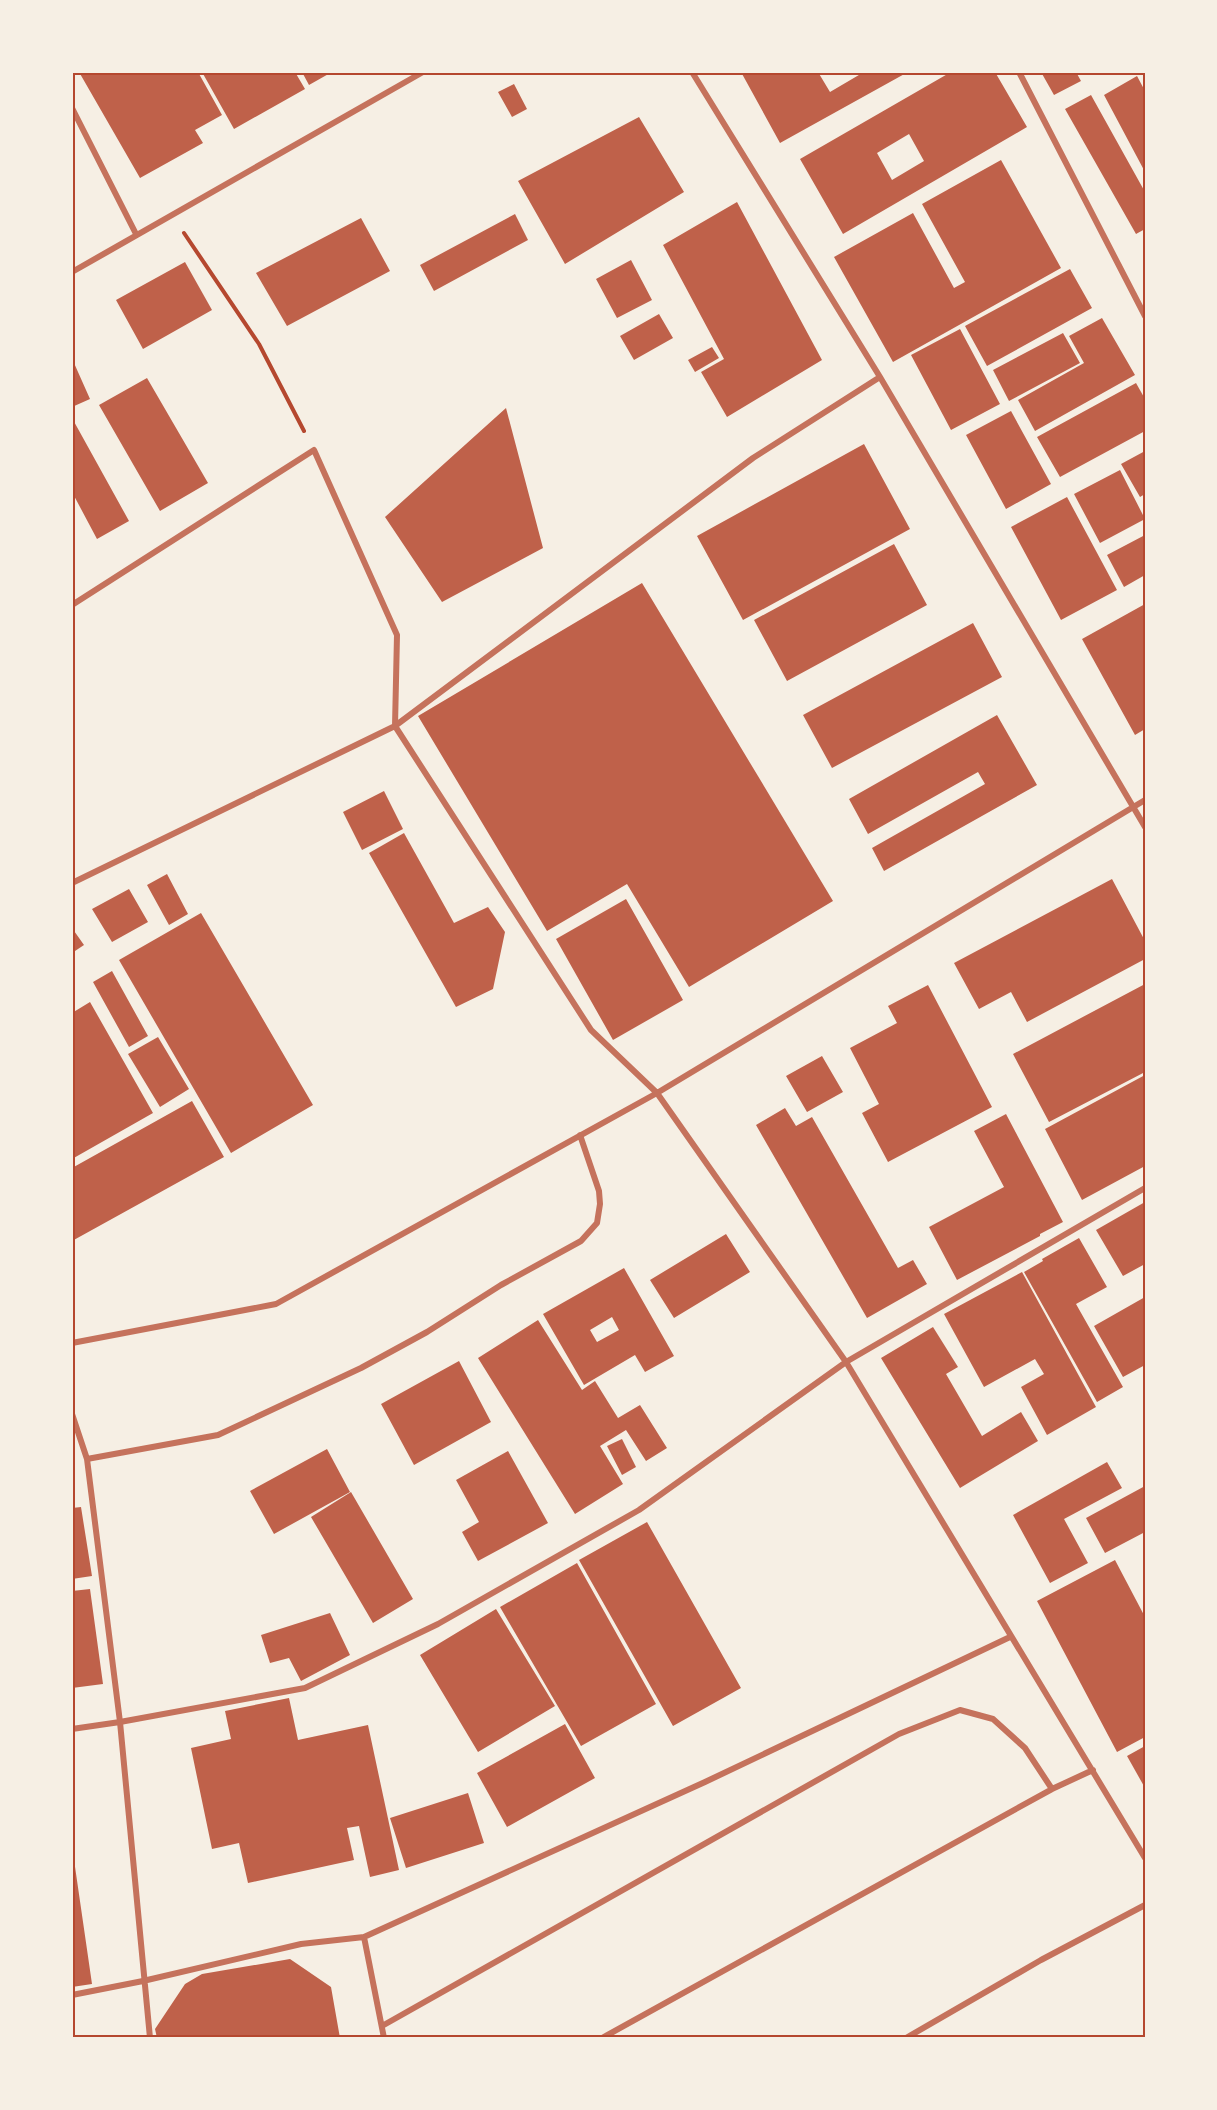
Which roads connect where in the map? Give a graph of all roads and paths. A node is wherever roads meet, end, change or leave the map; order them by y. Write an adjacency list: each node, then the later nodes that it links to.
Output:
1 (423, 72): 5 (street)
2 (692, 72): 9 (street)
3 (1019, 72): 8 (street)
4 (72, 108): 6 (street)
5 (171, 214): 6 (street); 10 (path)
6 (136, 234): 7 (street)
7 (72, 272)
8 (1145, 316)
9 (880, 377): 12 (street); 14 (street)
10 (314, 450): 11 (street); 12 (street)
11 (72, 605)
12 (395, 726): 16 (street); 17 (street)
13 (1145, 800): 14 (street)
14 (1133, 808): 15 (street); 17 (street)
15 (1145, 827)
16 (72, 883)
17 (657, 1093): 18 (street); 21 (street)
18 (580, 1135): 20 (street); 23 (street)
19 (1145, 1188): 21 (street)
20 (72, 1343)
21 (846, 1362): 24 (street); 25 (street)
22 (72, 1414): 23 (street)
23 (87, 1459): 25 (street)
24 (1010, 1637): 27 (street); 31 (street)
25 (120, 1722): 26 (street); 32 (street)
26 (72, 1729)
27 (1093, 1770): 28 (street); 29 (street)
28 (1052, 1789): 34 (street); 37 (street)
29 (1145, 1858)
30 (1145, 1905): 38 (street)
31 (364, 1937): 32 (street); 34 (street)
32 (143, 1981): 33 (street); 35 (street)
33 (72, 1995)
34 (382, 2026): 36 (street)
35 (150, 2038)
36 (384, 2038)
37 (602, 2038)
38 (906, 2038)

